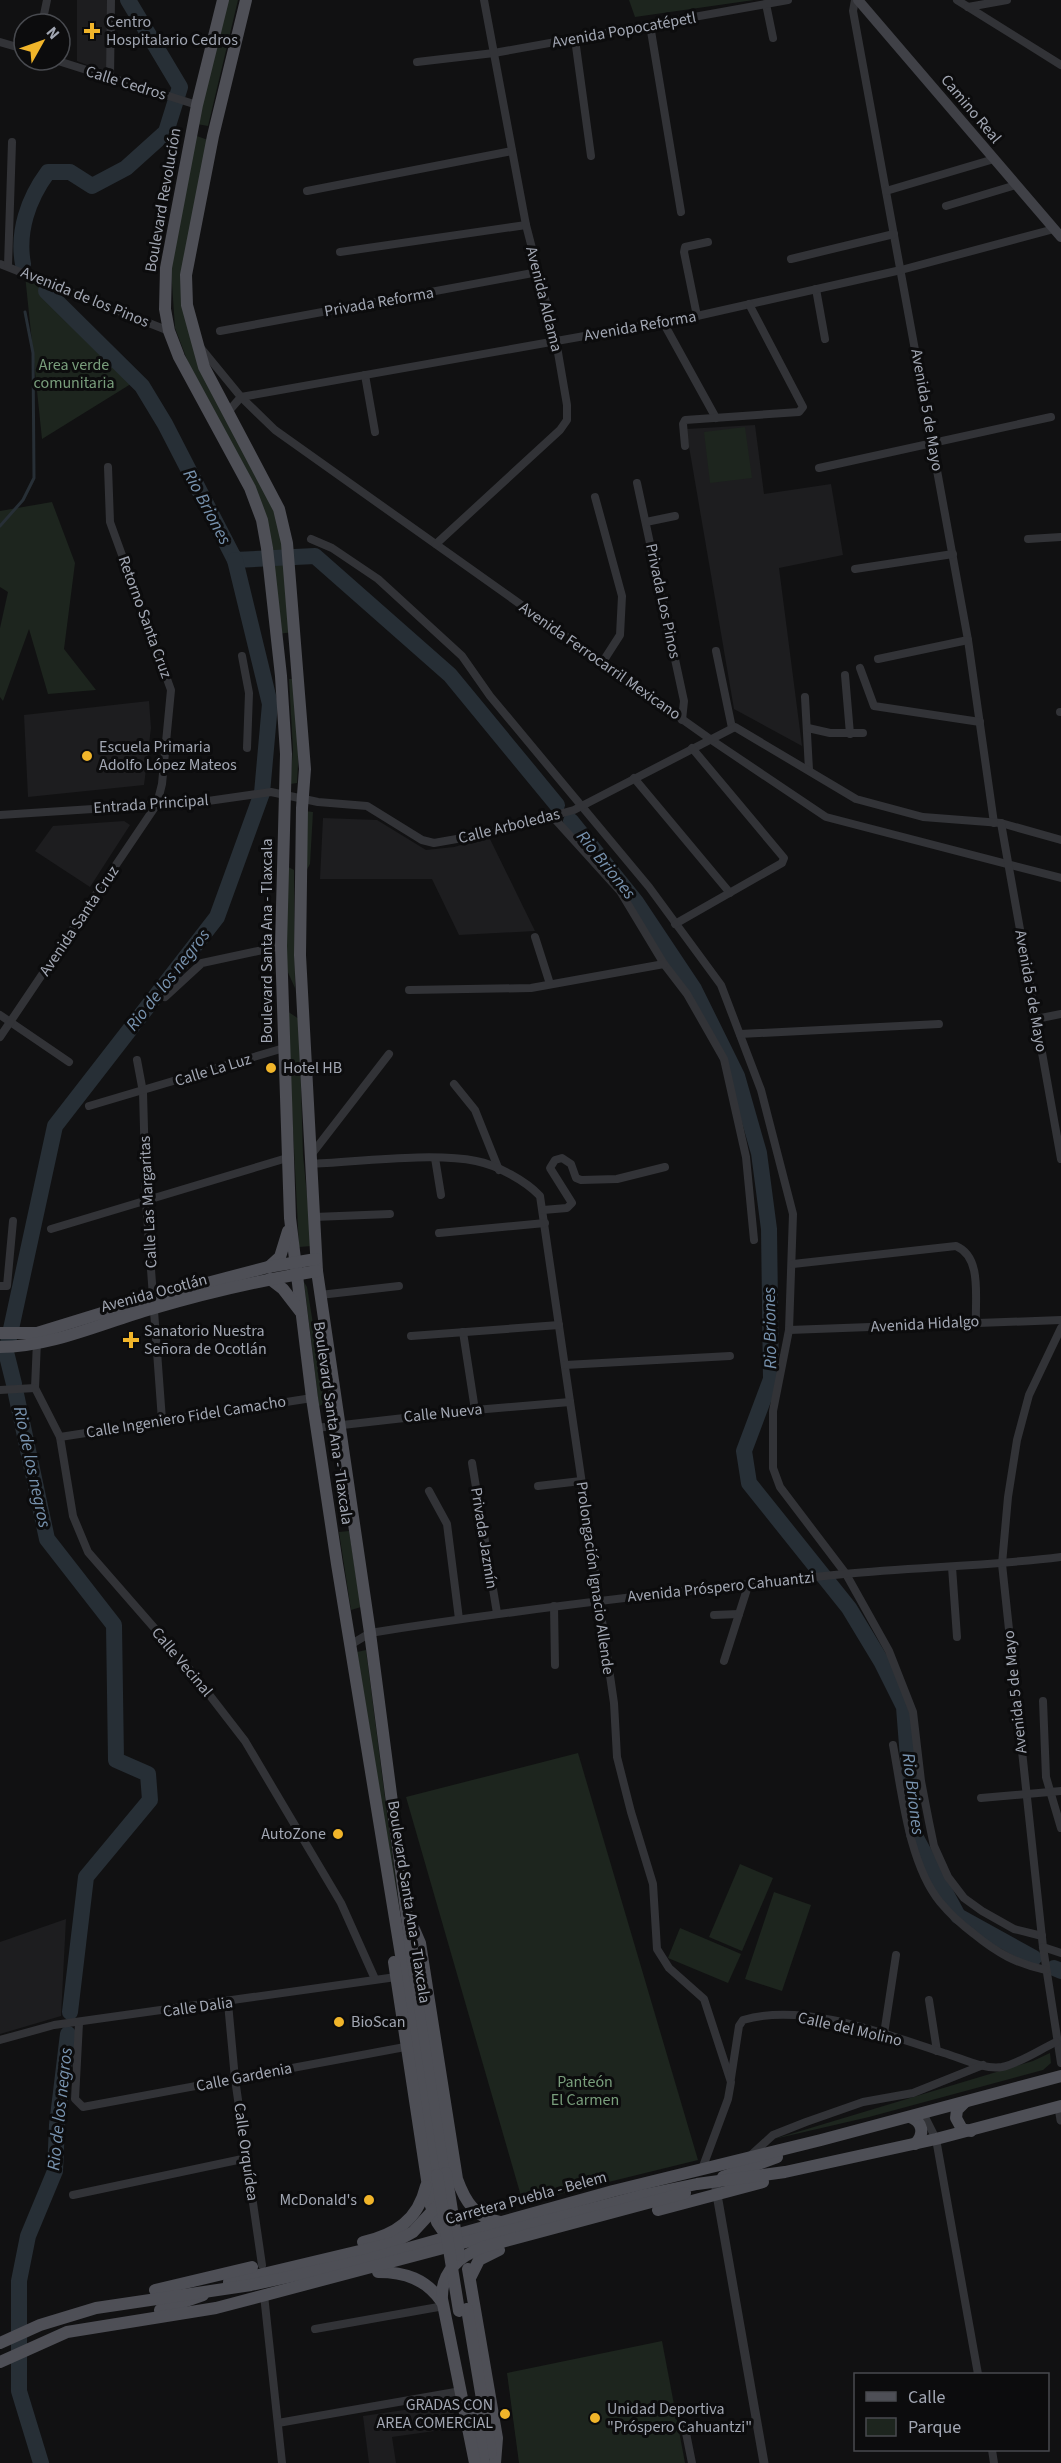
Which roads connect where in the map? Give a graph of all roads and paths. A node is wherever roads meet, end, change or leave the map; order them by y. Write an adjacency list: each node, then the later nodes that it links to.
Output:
1 (111, 0): 18 (street)
2 (223, 0): 19 (main road, Boulevard Revolución)
3 (246, 0): 21 (main road)
4 (484, 0): 14 (street, Avenida Aldama)
5 (788, 0): 9 (street, Avenida Popocatépetl)
6 (857, 0): 25 (main road, Camino Real); 28 (street, Avenida 5 de Mayo)
7 (957, 0): 10 (street)
8 (1007, 0): 10 (street)
9 (766, 4): 11 (street, Avenida Popocatépetl); 12 (street)
10 (968, 7): 16 (street)
11 (647, 26): 13 (street, Avenida Popocatépetl); 30 (street)
12 (773, 38)
13 (575, 39): 14 (street, Avenida Popocatépetl); 24 (street)
14 (494, 53): 15 (street, Avenida Popocatépetl); 23 (street, Avenida Aldama)
15 (417, 62)
16 (1061, 65)
17 (72, 66): 18 (street, Calle Cedros)
18 (110, 79): 19 (street, Calle Cedros)
19 (196, 105): 20 (main road, Boulevard Revolución)
20 (191, 132): 21 (main road); 44 (main road, Boulevard Revolución)
21 (213, 136): 48 (main road)
22 (12, 142): 37 (street)
23 (512, 151): 27 (street); 31 (street, Avenida Aldama)
24 (591, 156)
25 (994, 159): 26 (main road, Camino Real); 28 (street)
26 (1016, 185): 29 (street); 32 (main road, Camino Real)
27 (307, 191)
28 (886, 191): 33 (street, Avenida 5 de Mayo)
29 (946, 206)
30 (681, 212)
31 (526, 225): 35 (street); 39 (street, Avenida Aldama)
32 (1058, 233): 38 (street, Avenida Reforma)
33 (894, 234): 36 (street); 38 (street, Avenida 5 de Mayo)
34 (708, 242): 42 (street)
35 (340, 252)
36 (791, 259)
37 (4, 265): 44 (street, Avenida de los Pinos)
38 (901, 270): 40 (street, Avenida Reforma); 55 (street, Avenida 5 de Mayo)
39 (538, 272): 45 (street, Privada Reforma); 47 (street, Avenida Aldama)
40 (816, 289): 41 (street, Avenida Reforma); 46 (street)
41 (749, 304): 42 (street, Avenida Reforma); 53 (street)
42 (697, 316): 43 (street, Avenida Reforma)
43 (663, 322): 47 (street, Avenida Reforma); 53 (street)
44 (169, 331): 63 (main road, Boulevard Revolución)
45 (220, 331)
46 (825, 339)
47 (556, 341): 49 (street, Avenida Reforma); 67 (street, Avenida Aldama)
48 (196, 343): 50 (street, Avenida Ferrocarril Mexicano); 51 (main road)
49 (364, 375): 50 (street, Avenida Reforma); 54 (street)
50 (241, 397): 51 (street); 67 (street, Avenida Ferrocarril Mexicano)
51 (227, 413): 70 (main road, Boulevard Santa Ana - Tlaxcala)
52 (1051, 417): 55 (street)
53 (716, 418): 56 (street)
54 (375, 432)
55 (933, 442): 58 (street); 68 (street, Avenida 5 de Mayo)
56 (685, 446)
57 (108, 467): 95 (street, Retorno Santa Cruz)
58 (819, 468)
59 (637, 483): 62 (street, Privada Los Pinos)
60 (596, 497): 76 (street)
61 (675, 516): 62 (street)
62 (646, 522): 82 (street, Privada Los Pinos)
63 (264, 531): 71 (main road, Boulevard Santa Ana - Tlaxcala)
64 (1061, 537): 66 (street)
65 (311, 539): 96 (street)
66 (1028, 539)
67 (436, 544): 76 (street, Avenida Ferrocarril Mexicano)
68 (953, 554): 69 (street); 72 (street, Avenida 5 de Mayo)
69 (855, 569)
70 (295, 633): 71 (main road); 78 (main road, Boulevard Santa Ana - Tlaxcala)
71 (277, 635): 80 (main road, Boulevard Santa Ana - Tlaxcala)
72 (968, 640): 75 (street); 83 (street, Avenida 5 de Mayo)
73 (716, 651): 84 (street)
74 (242, 656): 89 (street)
75 (878, 659)
76 (602, 663): 82 (street, Avenida Ferrocarril Mexicano)
77 (860, 668): 83 (street)
78 (299, 674): 80 (main road); 94 (main road, Boulevard Santa Ana - Tlaxcala)
79 (845, 675): 87 (street)
80 (281, 676): 93 (main road, Boulevard Santa Ana - Tlaxcala)
81 (805, 697): 85 (street)
82 (682, 720): 88 (street, Avenida Ferrocarril Mexicano)
83 (980, 722): 99 (street, Avenida 5 de Mayo)
84 (732, 728): 88 (street, Calle Arboledas); 91 (street)
85 (808, 728): 87 (street); 91 (street)
86 (863, 732): 87 (street)
87 (850, 734)
88 (710, 739): 90 (street, Calle Arboledas); 101 (street, Avenida Ferrocarril Mexicano)
89 (247, 748)
90 (692, 748): 92 (street, Calle Arboledas); 103 (street)
91 (809, 770): 99 (street)
92 (634, 778): 96 (street, Calle Arboledas); 103 (street)
93 (284, 795): 94 (street, Entrada Principal); 95 (street, Entrada Principal); 106 (main road, Boulevard Santa Ana - Tlaxcala)
94 (302, 798): 98 (street, Calle Arboledas); 112 (main road, Boulevard Santa Ana - Tlaxcala)
95 (157, 804): 97 (street, Entrada Principal); 116 (street, Avenida Santa Cruz)
96 (581, 806): 98 (street, Calle Arboledas); 104 (street)
97 (0, 815)
98 (553, 817): 107 (street)
99 (998, 823): 100 (street); 101 (street, Avenida 5 de Mayo)
100 (1061, 840)
101 (1008, 863): 102 (street, Avenida Ferrocarril Mexicano); 115 (street, Avenida 5 de Mayo)
102 (1061, 878)
103 (730, 893): 104 (street)
104 (675, 924): 118 (street)
105 (535, 937): 109 (street)
106 (281, 946): 108 (main road, Boulevard Santa Ana - Tlaxcala); 111 (street)
107 (664, 964): 109 (street); 143 (street)
108 (282, 966): 112 (main road); 120 (main road, Boulevard Santa Ana - Tlaxcala)
109 (550, 984): 110 (street)
110 (409, 990)
111 (165, 997)
112 (304, 1001): 130 (main road, Boulevard Santa Ana - Tlaxcala)
113 (1061, 1014): 115 (street)
114 (0, 1015): 116 (street)
115 (1036, 1018): 129 (street, Avenida 5 de Mayo)
116 (10, 1022): 119 (street, Avenida Santa Cruz); 123 (street)
117 (939, 1024): 118 (street)
118 (740, 1034): 144 (street)
119 (0, 1037)
120 (284, 1048): 125 (street, Calle La Luz); 127 (main road, Boulevard Santa Ana - Tlaxcala)
121 (389, 1054): 130 (street)
122 (137, 1060): 125 (street, Calle Las Margaritas)
123 (69, 1062)
124 (454, 1084): 132 (street)
125 (143, 1092): 126 (street, Calle La Luz); 134 (street, Calle Las Margaritas)
126 (89, 1106)
127 (287, 1158): 134 (street); 138 (main road, Boulevard Santa Ana - Tlaxcala)
128 (435, 1158): 130 (street, Prolongación Ignacio Allende); 132 (street, Prolongación Ignacio Allende); 133 (street)
129 (1061, 1159)
130 (310, 1160): 137 (main road, Boulevard Santa Ana - Tlaxcala)
131 (664, 1167): 135 (street)
132 (499, 1170): 135 (street, Prolongación Ignacio Allende)
133 (441, 1195)
134 (146, 1201): 141 (street); 151 (street, Calle Las Margaritas)
135 (543, 1210): 140 (street, Prolongación Ignacio Allende)
136 (390, 1214): 137 (street)
137 (314, 1217): 145 (main road, Boulevard Santa Ana - Tlaxcala)
138 (290, 1218): 146 (main road, Boulevard Santa Ana - Tlaxcala); 147 (main road)
139 (12, 1221): 148 (street)
140 (545, 1223): 142 (street); 155 (street, Prolongación Ignacio Allende)
141 (51, 1229)
142 (439, 1233)
143 (754, 1240)
144 (793, 1264): 154 (street); 157 (street)
145 (316, 1265): 146 (main road, Avenida Ocotlán); 150 (main road, Boulevard Santa Ana - Tlaxcala)
146 (297, 1268): 147 (main road, Avenida Ocotlán); 152 (main road, Boulevard Santa Ana - Tlaxcala)
147 (269, 1273): 151 (main road, Avenida Ocotlán); 152 (main road)
148 (3, 1286)
149 (399, 1286): 150 (street)
150 (320, 1295): 171 (main road, Boulevard Santa Ana - Tlaxcala)
151 (154, 1303): 161 (main road, Avenida Ocotlán); 170 (street, Calle Las Margaritas)
152 (301, 1314): 167 (main road, Boulevard Santa Ana - Tlaxcala)
153 (1061, 1320): 154 (street, Avenida Hidalgo)
154 (976, 1321): 157 (street, Avenida Hidalgo)
155 (559, 1325): 158 (street); 164 (street, Prolongación Ignacio Allende)
156 (1061, 1328): 181 (street, Avenida 5 de Mayo)
157 (789, 1330): 183 (street)
158 (463, 1332): 160 (street); 169 (street)
159 (0, 1333): 161 (main road, Avenida Ocotlán)
160 (411, 1336)
161 (37, 1339): 162 (main road, Avenida Ocotlán); 165 (street, Calle Vecinal)
162 (0, 1347)
163 (730, 1356): 164 (street)
164 (565, 1365): 168 (street, Prolongación Ignacio Allende)
165 (35, 1388): 166 (street); 173 (street, Calle Vecinal)
166 (0, 1389)
167 (312, 1398): 170 (street, Calle Ingeniero Fidel Camacho); 172 (main road, Boulevard Santa Ana - Tlaxcala)
168 (570, 1402): 169 (street, Calle Nueva); 175 (street, Prolongación Ignacio Allende)
169 (474, 1410): 171 (street, Calle Nueva)
170 (162, 1420): 173 (street, Calle Ingeniero Fidel Camacho)
171 (339, 1424): 172 (street, Calle Nueva); 178 (main road, Boulevard Santa Ana - Tlaxcala)
172 (316, 1428): 179 (main road, Boulevard Santa Ana - Tlaxcala)
173 (60, 1437): 210 (street, Calle Vecinal)
174 (472, 1463): 187 (street, Privada Jazmín)
175 (581, 1481): 176 (street); 185 (street, Prolongación Ignacio Allende)
176 (538, 1486)
177 (429, 1491): 190 (street)
178 (352, 1510): 179 (main road); 191 (main road, Boulevard Santa Ana - Tlaxcala)
179 (330, 1514): 193 (main road, Boulevard Santa Ana - Tlaxcala)
180 (1061, 1557): 181 (street, Avenida Próspero Cahuantzi)
181 (1002, 1564): 182 (street, Avenida Próspero Cahuantzi); 200 (street, Avenida 5 de Mayo)
182 (951, 1567): 183 (street, Avenida Próspero Cahuantzi); 192 (street)
183 (842, 1575): 184 (street, Avenida Próspero Cahuantzi); 204 (street)
184 (748, 1586): 185 (street, Avenida Próspero Cahuantzi); 188 (street)
185 (598, 1600): 186 (street, Avenida Próspero Cahuantzi); 223 (street, Prolongación Ignacio Allende)
186 (554, 1606): 187 (street, Avenida Próspero Cahuantzi); 195 (street)
187 (496, 1613): 190 (street, Avenida Próspero Cahuantzi)
188 (739, 1614): 189 (street); 194 (street)
189 (714, 1615)
190 (459, 1619): 191 (street, Avenida Próspero Cahuantzi)
191 (370, 1633): 193 (street, Avenida Próspero Cahuantzi); 236 (main road, Boulevard Santa Ana - Tlaxcala)
192 (957, 1637)
193 (350, 1645): 203 (main road, Boulevard Santa Ana - Tlaxcala)
194 (724, 1662)
195 (555, 1665)
196 (1043, 1701): 199 (street)
197 (893, 1745): 208 (street)
198 (1061, 1791): 199 (street)
199 (1050, 1792): 200 (street); 202 (street)
200 (1025, 1794): 201 (street); 204 (street, Avenida 5 de Mayo)
201 (981, 1798)
202 (1061, 1828)
203 (394, 1917): 209 (main road); 236 (main road, Boulevard Santa Ana - Tlaxcala)
204 (1042, 1936): 205 (street, Avenida 5 de Mayo)
205 (1043, 1947): 206 (street); 208 (street, Avenida 5 de Mayo)
206 (1061, 1953)
207 (896, 1955): 214 (street)
208 (1046, 1970): 216 (street, Avenida 5 de Mayo)
209 (396, 1977): 210 (street, Calle Dalia); 217 (main road)
210 (375, 1979): 212 (street, Calle Dalia)
211 (929, 2000): 218 (street)
212 (228, 2003): 213 (street, Calle Dalia); 222 (street, Calle Orquídea)
213 (79, 2023): 215 (street, Calle Dalia); 222 (street, Calle Gardenia)
214 (884, 2034): 218 (street, Calle del Molino); 223 (street, Calle del Molino)
215 (0, 2040)
216 (1056, 2042): 219 (street, Avenida 5 de Mayo); 220 (street, Calle del Molino)
217 (405, 2047): 222 (street, Calle Gardenia); 239 (main road)
218 (937, 2051): 220 (street, Calle del Molino)
219 (1061, 2063)
220 (983, 2066): 233 (street, Calle del Molino)
221 (1061, 2076): 224 (main road, Carretera Puebla - Belem)
222 (235, 2079): 234 (street, Calle Orquídea)
223 (730, 2082): 235 (street)
224 (966, 2102): 226 (main road, Carretera Puebla - Belem); 229 (main road)
225 (1060, 2106): 228 (street); 229 (main road)
226 (922, 2113): 227 (main road, Carretera Puebla - Belem); 230 (street)
227 (910, 2117): 231 (main road, Carretera Puebla - Belem); 232 (main road)
228 (1061, 2120)
229 (971, 2131): 230 (main road)
230 (936, 2139): 232 (main road); 259 (street)
231 (821, 2140): 233 (main road, Carretera Puebla - Belem); 238 (main road)
232 (915, 2144): 237 (main road)
233 (750, 2156): 235 (main road, Carretera Puebla - Belem)
234 (248, 2158): 241 (street); 246 (street, Calle Orquídea)
235 (702, 2169): 243 (main road, Carretera Puebla - Belem)
236 (446, 2172): 242 (main road); 243 (main road); 254 (main road, Boulevard Santa Ana - Tlaxcala, bridge)
237 (785, 2172): 238 (main road); 240 (main road)
238 (714, 2181): 240 (street); 244 (main road)
239 (426, 2182): 242 (main road); 246 (main road)
240 (717, 2195): 245 (main road); 268 (street)
241 (73, 2196)
242 (432, 2211): 244 (main road); 249 (main road)
243 (502, 2222): 244 (main road, Carretera Puebla - Belem)
244 (457, 2249): 245 (main road); 247 (main road, Carretera Puebla - Belem); 248 (main road); 249 (main road, Carretera Puebla - Belem); 252 (main road)
245 (488, 2254): 248 (main road)
246 (262, 2265): 253 (main road)
247 (362, 2272): 251 (main road, Carretera Puebla - Belem); 252 (main road)
248 (471, 2276): 250 (main road)
249 (213, 2290): 253 (main road, Carretera Puebla - Belem); 255 (main road)
250 (474, 2294): 252 (main road); 266 (main road)
251 (264, 2295): 255 (main road, Carretera Puebla - Belem); 261 (street)
252 (443, 2303): 256 (street); 260 (main road)
253 (117, 2304): 257 (main road, Carretera Puebla - Belem)
254 (463, 2310): 265 (main road); 266 (main road)
255 (133, 2320): 258 (main road, Carretera Puebla - Belem)
256 (315, 2330)
257 (0, 2343)
258 (0, 2362)
259 (978, 2373)
260 (461, 2391): 261 (street); 264 (main road)
261 (278, 2423): 263 (street)
262 (685, 2428): 267 (street)
263 (282, 2463)
264 (475, 2463)
265 (484, 2463)
266 (494, 2463)
267 (692, 2463)
268 (764, 2463)

